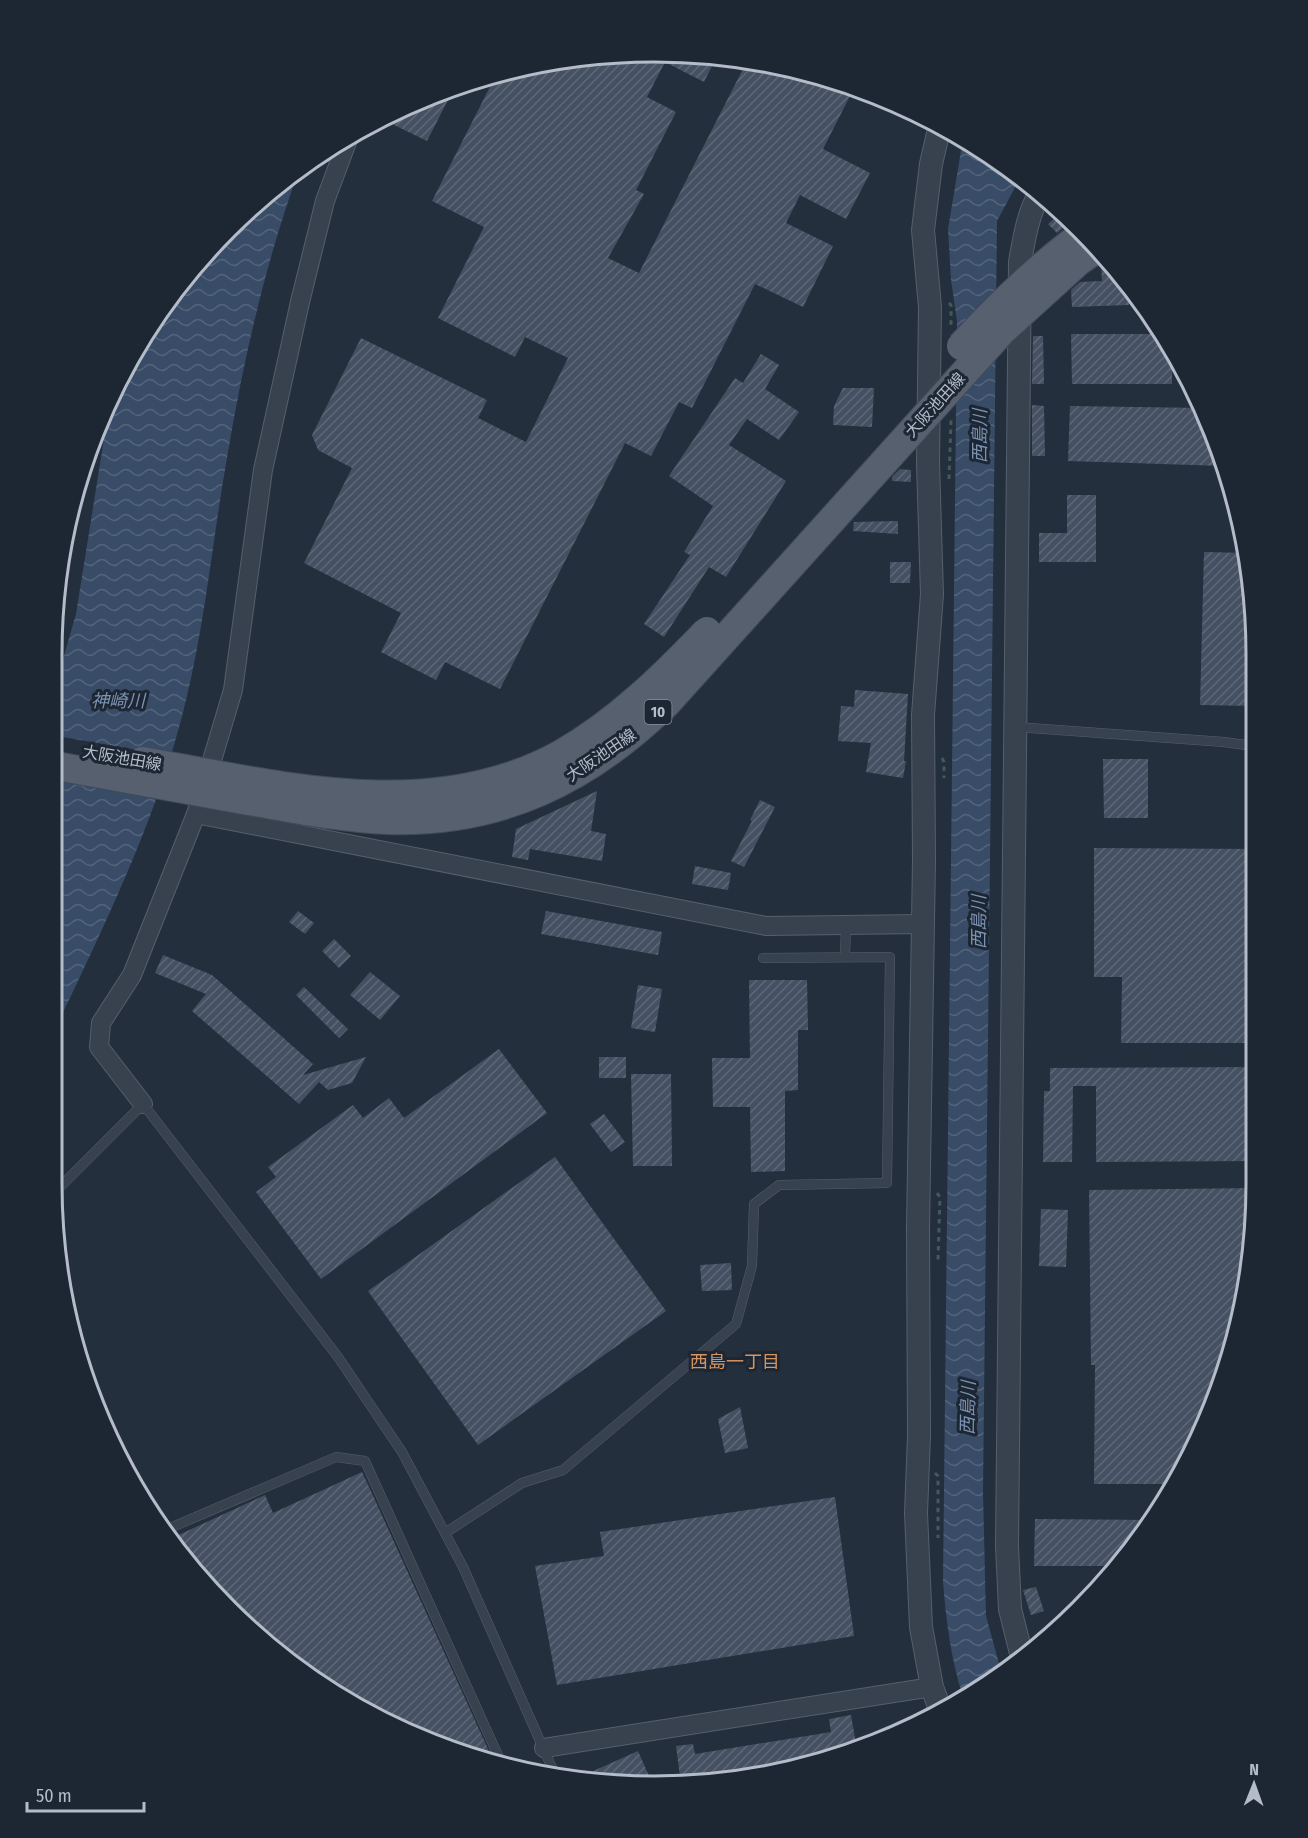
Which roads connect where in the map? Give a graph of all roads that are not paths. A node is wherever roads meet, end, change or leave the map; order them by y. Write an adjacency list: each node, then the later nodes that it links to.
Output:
1 (938, 135): 11 (street)
2 (344, 149): 10 (street)
3 (1035, 201): 6 (street)
4 (1076, 239): 8 (main road, 大阪池田線 / 10, bridge)
5 (1090, 253): 9 (main road, 大阪池田線 / 10, bridge)
6 (1015, 727): 7 (lane); 19 (street)
7 (1246, 745)
8 (62, 748)
9 (62, 767)
10 (196, 814): 12 (street); 15 (street)
11 (923, 924): 12 (street); 20 (street)
12 (846, 925): 13 (lane)
13 (845, 957): 14 (lane); 18 (lane)
14 (763, 958)
15 (143, 1104): 16 (lane); 18 (lane)
16 (62, 1185)
17 (171, 1527): 23 (lane)
18 (445, 1533): 22 (lane)
19 (1020, 1650)
20 (932, 1687): 21 (street); 22 (street)
21 (937, 1704)
22 (544, 1748): 24 (lane)
23 (498, 1755)
24 (552, 1767)

